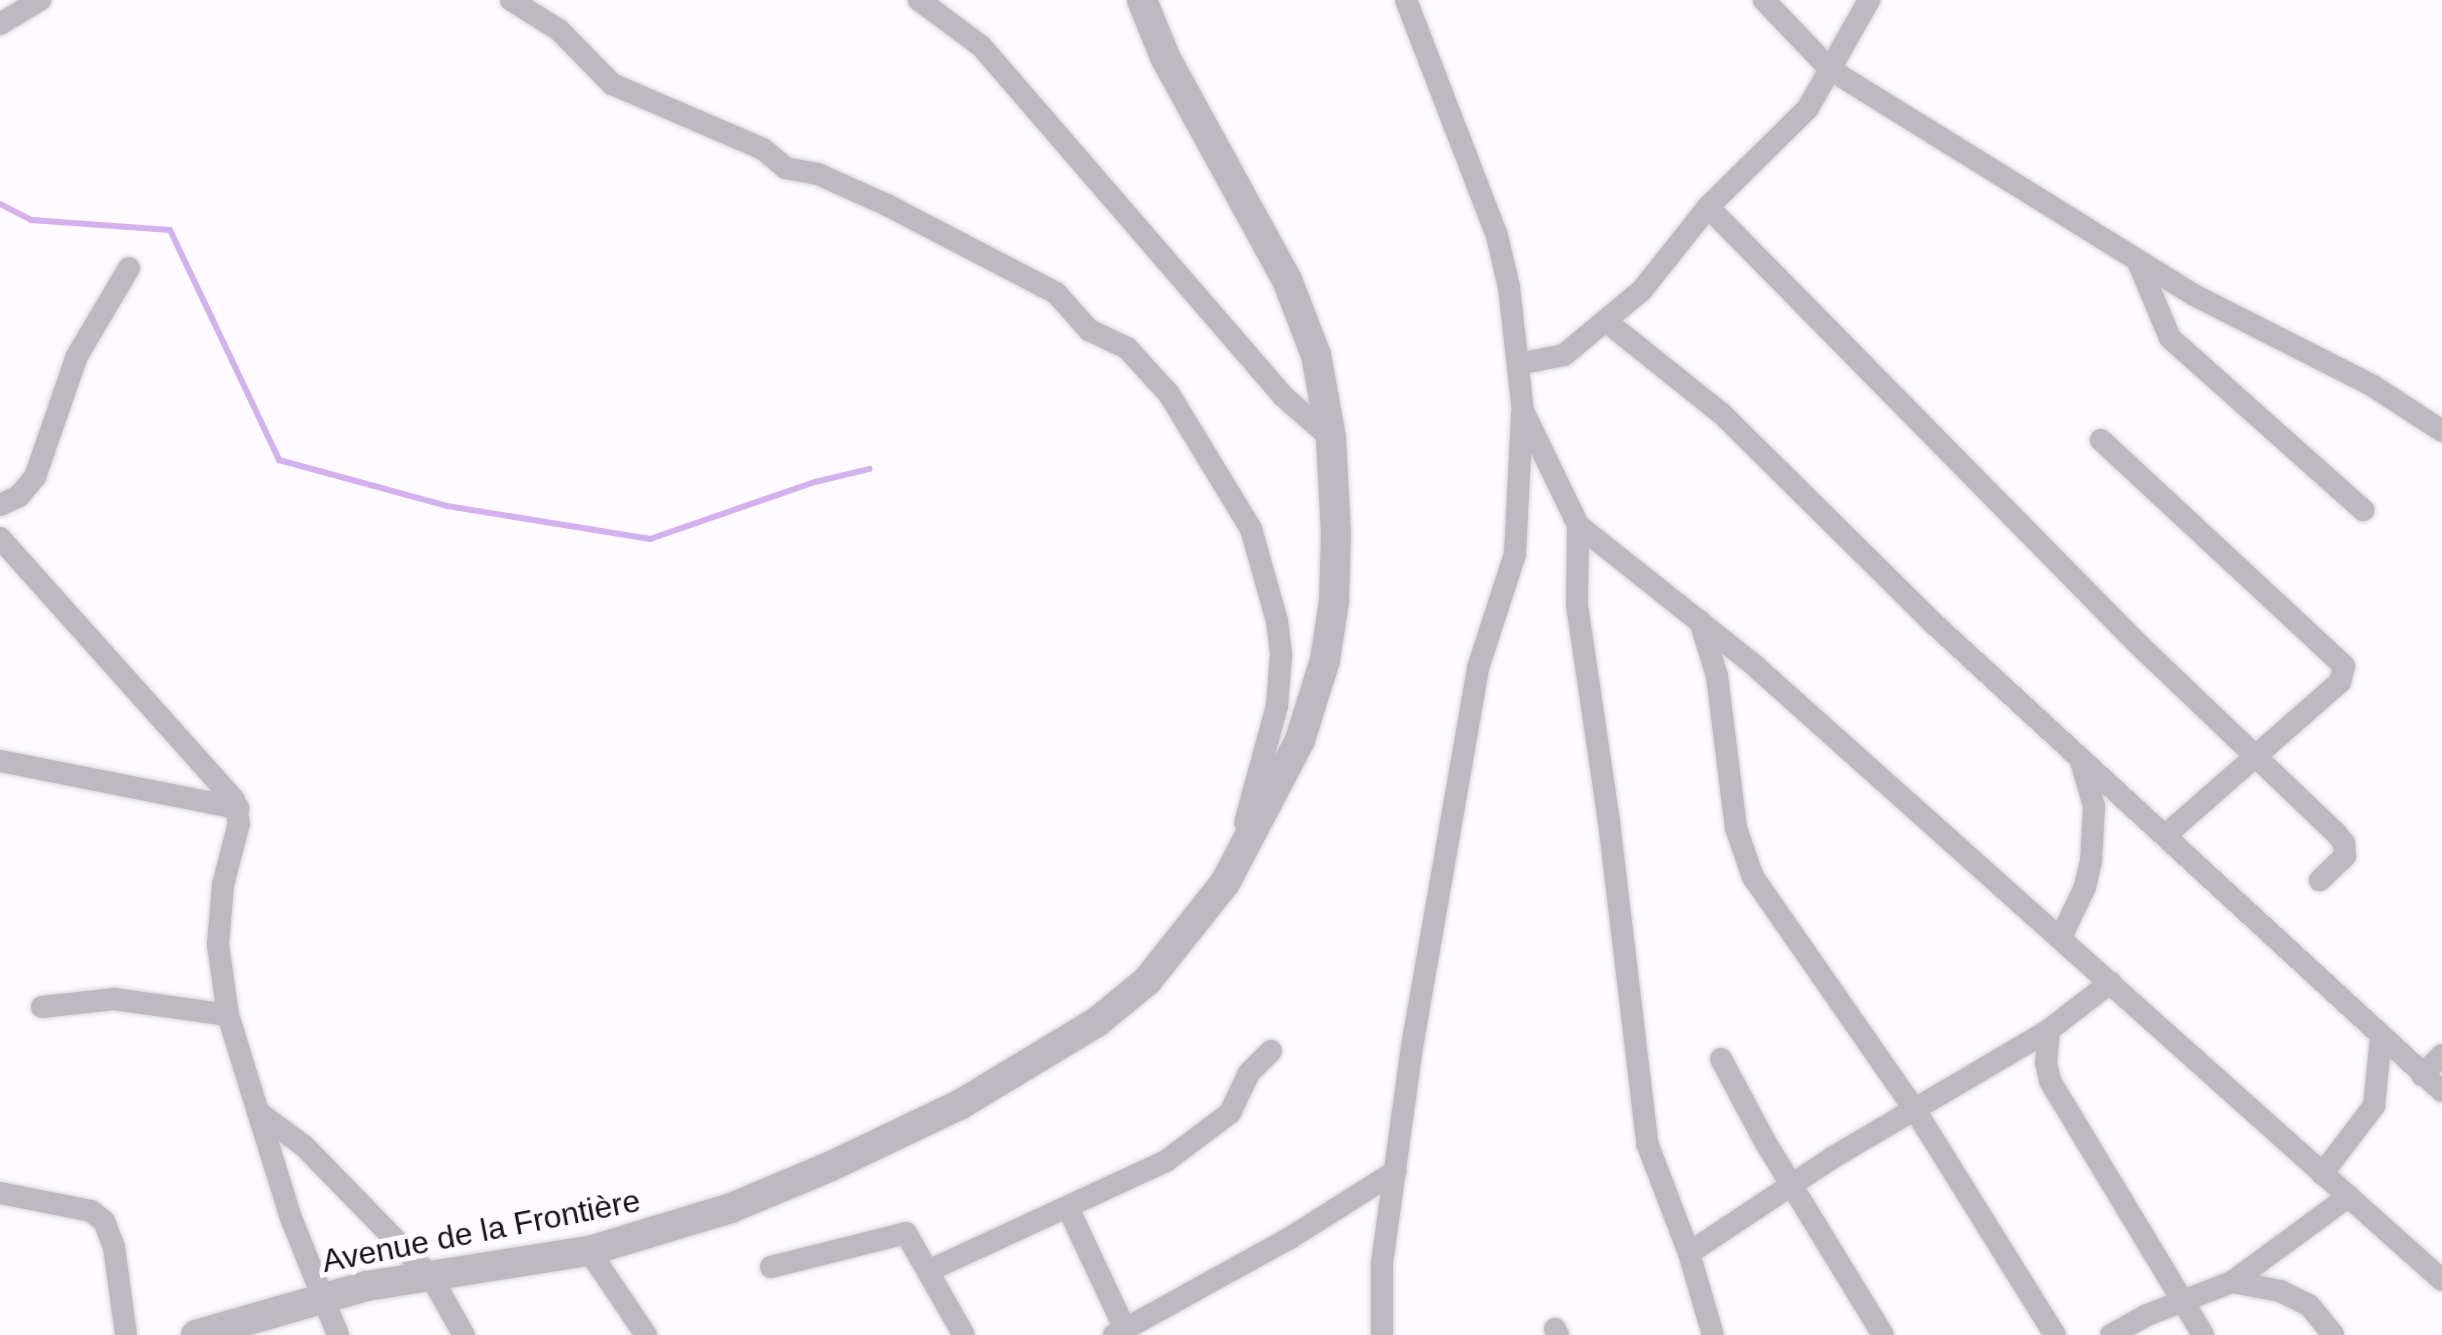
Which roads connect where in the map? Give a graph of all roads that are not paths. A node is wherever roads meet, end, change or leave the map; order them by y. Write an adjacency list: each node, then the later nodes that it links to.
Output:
1 (40, 0): 8 (street)
2 (511, 0): 30 (street)
3 (920, 0): 17 (street)
4 (1142, 0): 17 (street, Avenue de la Frontière)
5 (1406, 0): 14 (street)
6 (1764, 0): 9 (street)
7 (1869, 0): 9 (street)
8 (0, 24)
9 (1831, 70): 10 (street); 11 (street)
10 (1708, 207): 13 (street); 25 (street)
11 (2138, 262): 16 (street); 20 (street)
12 (129, 268): 19 (street)
13 (1607, 322): 14 (street); 24 (street)
14 (1518, 364): 15 (street)
15 (1523, 410): 21 (street); 44 (street)
16 (2442, 431)
17 (1331, 438): 30 (street, Avenue de la Frontière)
18 (2101, 440): 25 (street)
19 (0, 505)
20 (2362, 510)
21 (1578, 525): 23 (street); 51 (street)
22 (0, 538): 27 (street)
23 (1698, 619): 31 (street); 42 (street)
24 (2080, 758): 28 (street); 31 (street)
25 (2253, 758): 28 (street); 29 (street)
26 (0, 760): 27 (street)
27 (238, 808): 34 (street)
28 (2166, 836): 36 (street)
29 (2320, 880)
30 (1225, 883): 50 (street, Avenue de la Frontière)
31 (2060, 936): 32 (street)
32 (2111, 982): 35 (street); 45 (street)
33 (42, 1007): 34 (street)
34 (228, 1014): 43 (street)
35 (2049, 1030): 42 (street); 58 (street)
36 (2381, 1037): 40 (street); 45 (street)
37 (1270, 1051): 49 (street)
38 (2442, 1055): 40 (street)
39 (1721, 1059): 46 (street)
40 (2422, 1074): 41 (street)
41 (2442, 1091)
42 (1915, 1110): 46 (street); 69 (street)
43 (258, 1112): 54 (street); 57 (street)
44 (1396, 1171): 59 (street); 66 (street)
45 (2322, 1174): 48 (street)
46 (1790, 1184): 51 (street); 68 (street)
47 (0, 1193): 60 (street)
48 (2349, 1196): 55 (street); 56 (street)
49 (1068, 1208): 53 (street); 59 (street)
50 (589, 1252): 54 (street, Avenue de la Frontière); 64 (street)
51 (1689, 1252): 67 (street)
52 (770, 1267): 53 (street)
53 (928, 1271): 65 (street)
54 (430, 1275): 57 (street, Avenue de la Frontière); 63 (street)
55 (2442, 1280)
56 (2232, 1282): 58 (street); 72 (street)
57 (324, 1297): 61 (street, Avenue de la Frontière); 62 (street)
58 (2184, 1303): 70 (street); 71 (street)
59 (1119, 1332)
60 (126, 1335)
61 (196, 1335)
62 (338, 1335)
63 (464, 1335)
64 (646, 1335)
65 (964, 1335)
66 (1382, 1335)
67 (1713, 1335)
68 (1883, 1335)
69 (2055, 1335)
70 (2111, 1335)
71 (2203, 1335)
72 (2333, 1335)

